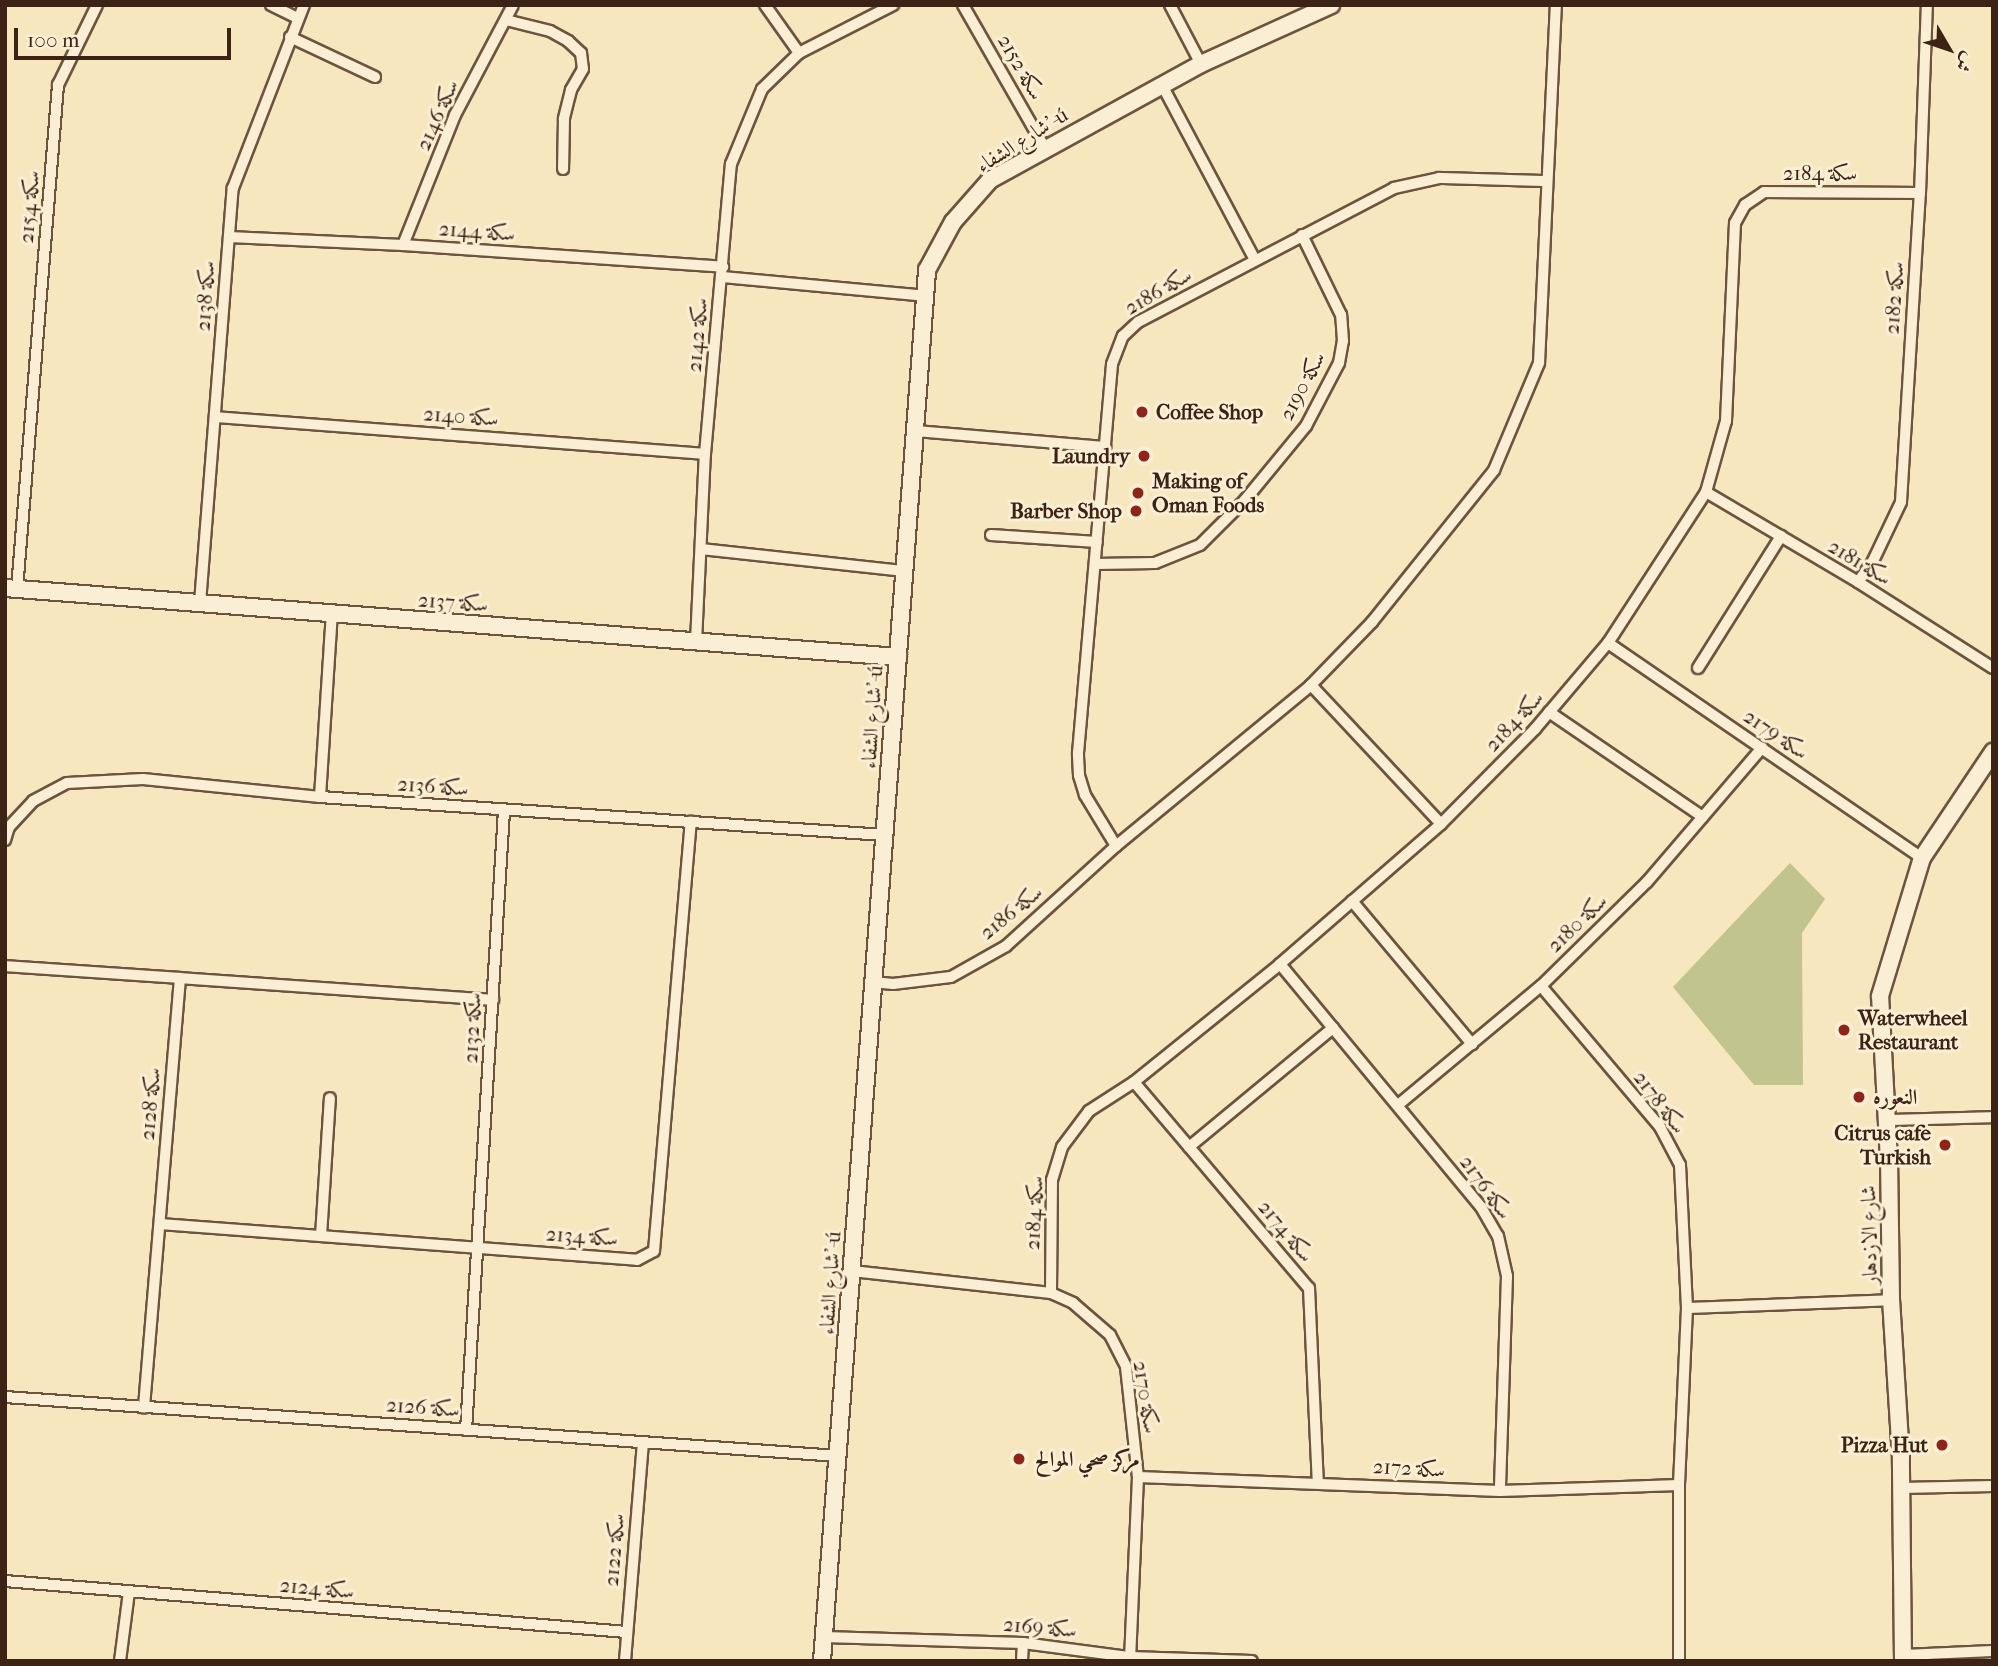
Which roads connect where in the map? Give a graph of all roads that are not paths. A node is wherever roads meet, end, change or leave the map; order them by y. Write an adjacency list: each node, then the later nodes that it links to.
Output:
1 (97, 5): 41 (street, سكة 2154)
2 (271, 5): 12 (street)
3 (304, 5): 12 (street, سكة 2138)
4 (513, 5): 13 (street, سكة 2146)
5 (765, 5): 15 (street)
6 (893, 5): 15 (street, سكة 2142)
7 (963, 5): 19 (street, سكة 2152)
8 (1170, 5): 16 (street)
9 (1331, 5): 16 (street, شارع الشفاء'-ú)
10 (1556, 5): 21 (street, سكة 2186)
11 (1927, 5): 22 (street, سكة 2182)
12 (298, 18): 14 (street, سكة 2138)
13 (506, 20): 20 (street); 25 (street, سكة 2146)
14 (290, 37): 17 (street); 24 (street, سكة 2138)
15 (799, 53): 27 (street, سكة 2142)
16 (1201, 64): 18 (street, شارع الشفاء'-ú)
17 (375, 77)
18 (1162, 85): 19 (street, شارع الشفاء'-ú); 26 (street)
19 (1045, 148): 28 (street, شارع الشفاء'-ú)
20 (563, 169)
21 (1546, 181): 23 (street, سكة 2186); 49 (street, سكة 2186)
22 (1920, 193): 33 (street, سكة 2184); 40 (street, سكة 2182)
23 (1303, 235): 26 (street, سكة 2186); 38 (street, سكة 2190)
24 (229, 237): 25 (street, سكة 2144); 29 (street, سكة 2138)
25 (404, 245): 27 (street, سكة 2144)
26 (1255, 260): 31 (street, سكة 2186)
27 (722, 272): 28 (street, سكة 2144); 32 (street, سكة 2142)
28 (925, 296): 30 (street, شارع الشفاء'-ú)
29 (215, 417): 32 (street, سكة 2140); 42 (street, سكة 2138)
30 (915, 431): 31 (street); 39 (street, شارع الشفاء'-ú)
31 (1105, 447): 36 (street, سكة 2186)
32 (705, 454): 37 (street, سكة 2142)
33 (1706, 492): 35 (street, سكة 2181); 45 (street, سكة 2184)
34 (991, 535): 36 (street)
35 (1781, 536): 40 (street, سكة 2181); 47 (street)
36 (1097, 542): 38 (street, سكة 2186)
37 (701, 549): 39 (street); 44 (street, سكة 2142)
38 (1095, 564): 60 (street, سكة 2186)
39 (905, 571): 46 (street, شارع الشفاء'-ú)
40 (1858, 582): 48 (street, سكة 2181)
41 (11, 589): 42 (street, سكة 2137)
42 (200, 603): 43 (street, سكة 2137)
43 (332, 613): 44 (street, سكة 2137); 53 (street)
44 (696, 642): 46 (street, سكة 2137)
45 (1608, 643): 50 (street, سكة 2184); 51 (street, سكة 2179)
46 (898, 657): 58 (street, شارع الشفاء'-ú)
47 (1698, 668)
48 (1993, 668)
49 (1311, 685): 57 (street); 60 (street, سكة 2186)
50 (1549, 712): 55 (street); 57 (street, سكة 2184)
51 (1762, 748): 55 (street, سكة 2180); 61 (street, سكة 2179)
52 (1993, 752): 61 (street, شارع الازدهار)
53 (320, 797): 54 (street, سكة 2136); 59 (street, سكة 2136)
54 (504, 810): 56 (street, سكة 2136); 68 (street, سكة 2132)
55 (1703, 817): 67 (street, سكة 2180)
56 (691, 822): 58 (street, سكة 2136); 79 (street, سكة 2134)
57 (1441, 824): 62 (street, سكة 2184)
58 (885, 835): 66 (street, شارع الشفاء'-ú)
59 (5, 840)
60 (1116, 846): 66 (street, سكة 2186)
61 (1922, 858): 75 (street, شارع الازدهار)
62 (1352, 901): 63 (street, سكة 2184); 70 (street)
63 (1280, 964): 69 (street, سكة 2176); 71 (street, سكة 2184)
64 (5, 966): 65 (street)
65 (180, 978): 68 (street); 77 (street, سكة 2128)
66 (873, 982): 80 (street, شارع الشفاء'-ú)
67 (1541, 986): 70 (street, سكة 2180); 83 (street, سكة 2178)
68 (493, 1000): 79 (street, سكة 2132)
69 (1334, 1028): 73 (street, سكة 2176); 76 (street)
70 (1472, 1044): 73 (street, سكة 2180)
71 (1134, 1082): 76 (street, سكة 2174); 81 (street, سكة 2184)
72 (330, 1098): 78 (street)
73 (1398, 1105): 94 (street, سكة 2176)
74 (1993, 1117): 75 (street)
75 (1887, 1121): 82 (street, شارع الازدهار)
76 (1189, 1147): 90 (street, سكة 2174)
77 (160, 1224): 78 (street, سكة 2134); 85 (street, سكة 2128)
78 (321, 1236): 79 (street, سكة 2134)
79 (479, 1248): 86 (street, سكة 2132)
80 (852, 1271): 81 (street, سكة 2170); 88 (street, شارع الشفاء'-ú)
81 (1051, 1293): 89 (street, سكة 2170)
82 (1891, 1300): 83 (street); 93 (street, شارع الازدهار)
83 (1687, 1308): 91 (street, سكة 2178)
84 (5, 1397): 85 (street, سكة 2126)
85 (144, 1407): 86 (street, سكة 2126)
86 (467, 1430): 87 (street, سكة 2126)
87 (643, 1443): 88 (street, سكة 2126); 97 (street, سكة 2122)
88 (838, 1456): 98 (street, شارع الشفاء'-ú)
89 (1138, 1477): 90 (street, سكة 2172); 101 (street, سكة 2170)
90 (1318, 1483): 94 (street, سكة 2172)
91 (1679, 1485): 94 (street, سكة 2172); 108 (street, سكة 2178)
92 (1993, 1486): 93 (street)
93 (1901, 1488): 102 (street, شارع الازدهار)
94 (1500, 1491)
95 (5, 1581): 96 (street, سكة 2124)
96 (128, 1592): 97 (street, سكة 2124); 103 (street)
97 (626, 1632): 104 (street, سكة 2122)
98 (824, 1637): 99 (street, سكة 2169); 105 (street, شارع الشفاء'-ú)
99 (1023, 1643): 101 (street, سكة 2169); 106 (street)
100 (1993, 1651): 102 (street)
101 (1130, 1657): 107 (street, سكة 2169)
102 (1903, 1658)
103 (120, 1661)
104 (625, 1661)
105 (822, 1661)
106 (1022, 1661)
107 (1252, 1661)
108 (1679, 1661)

